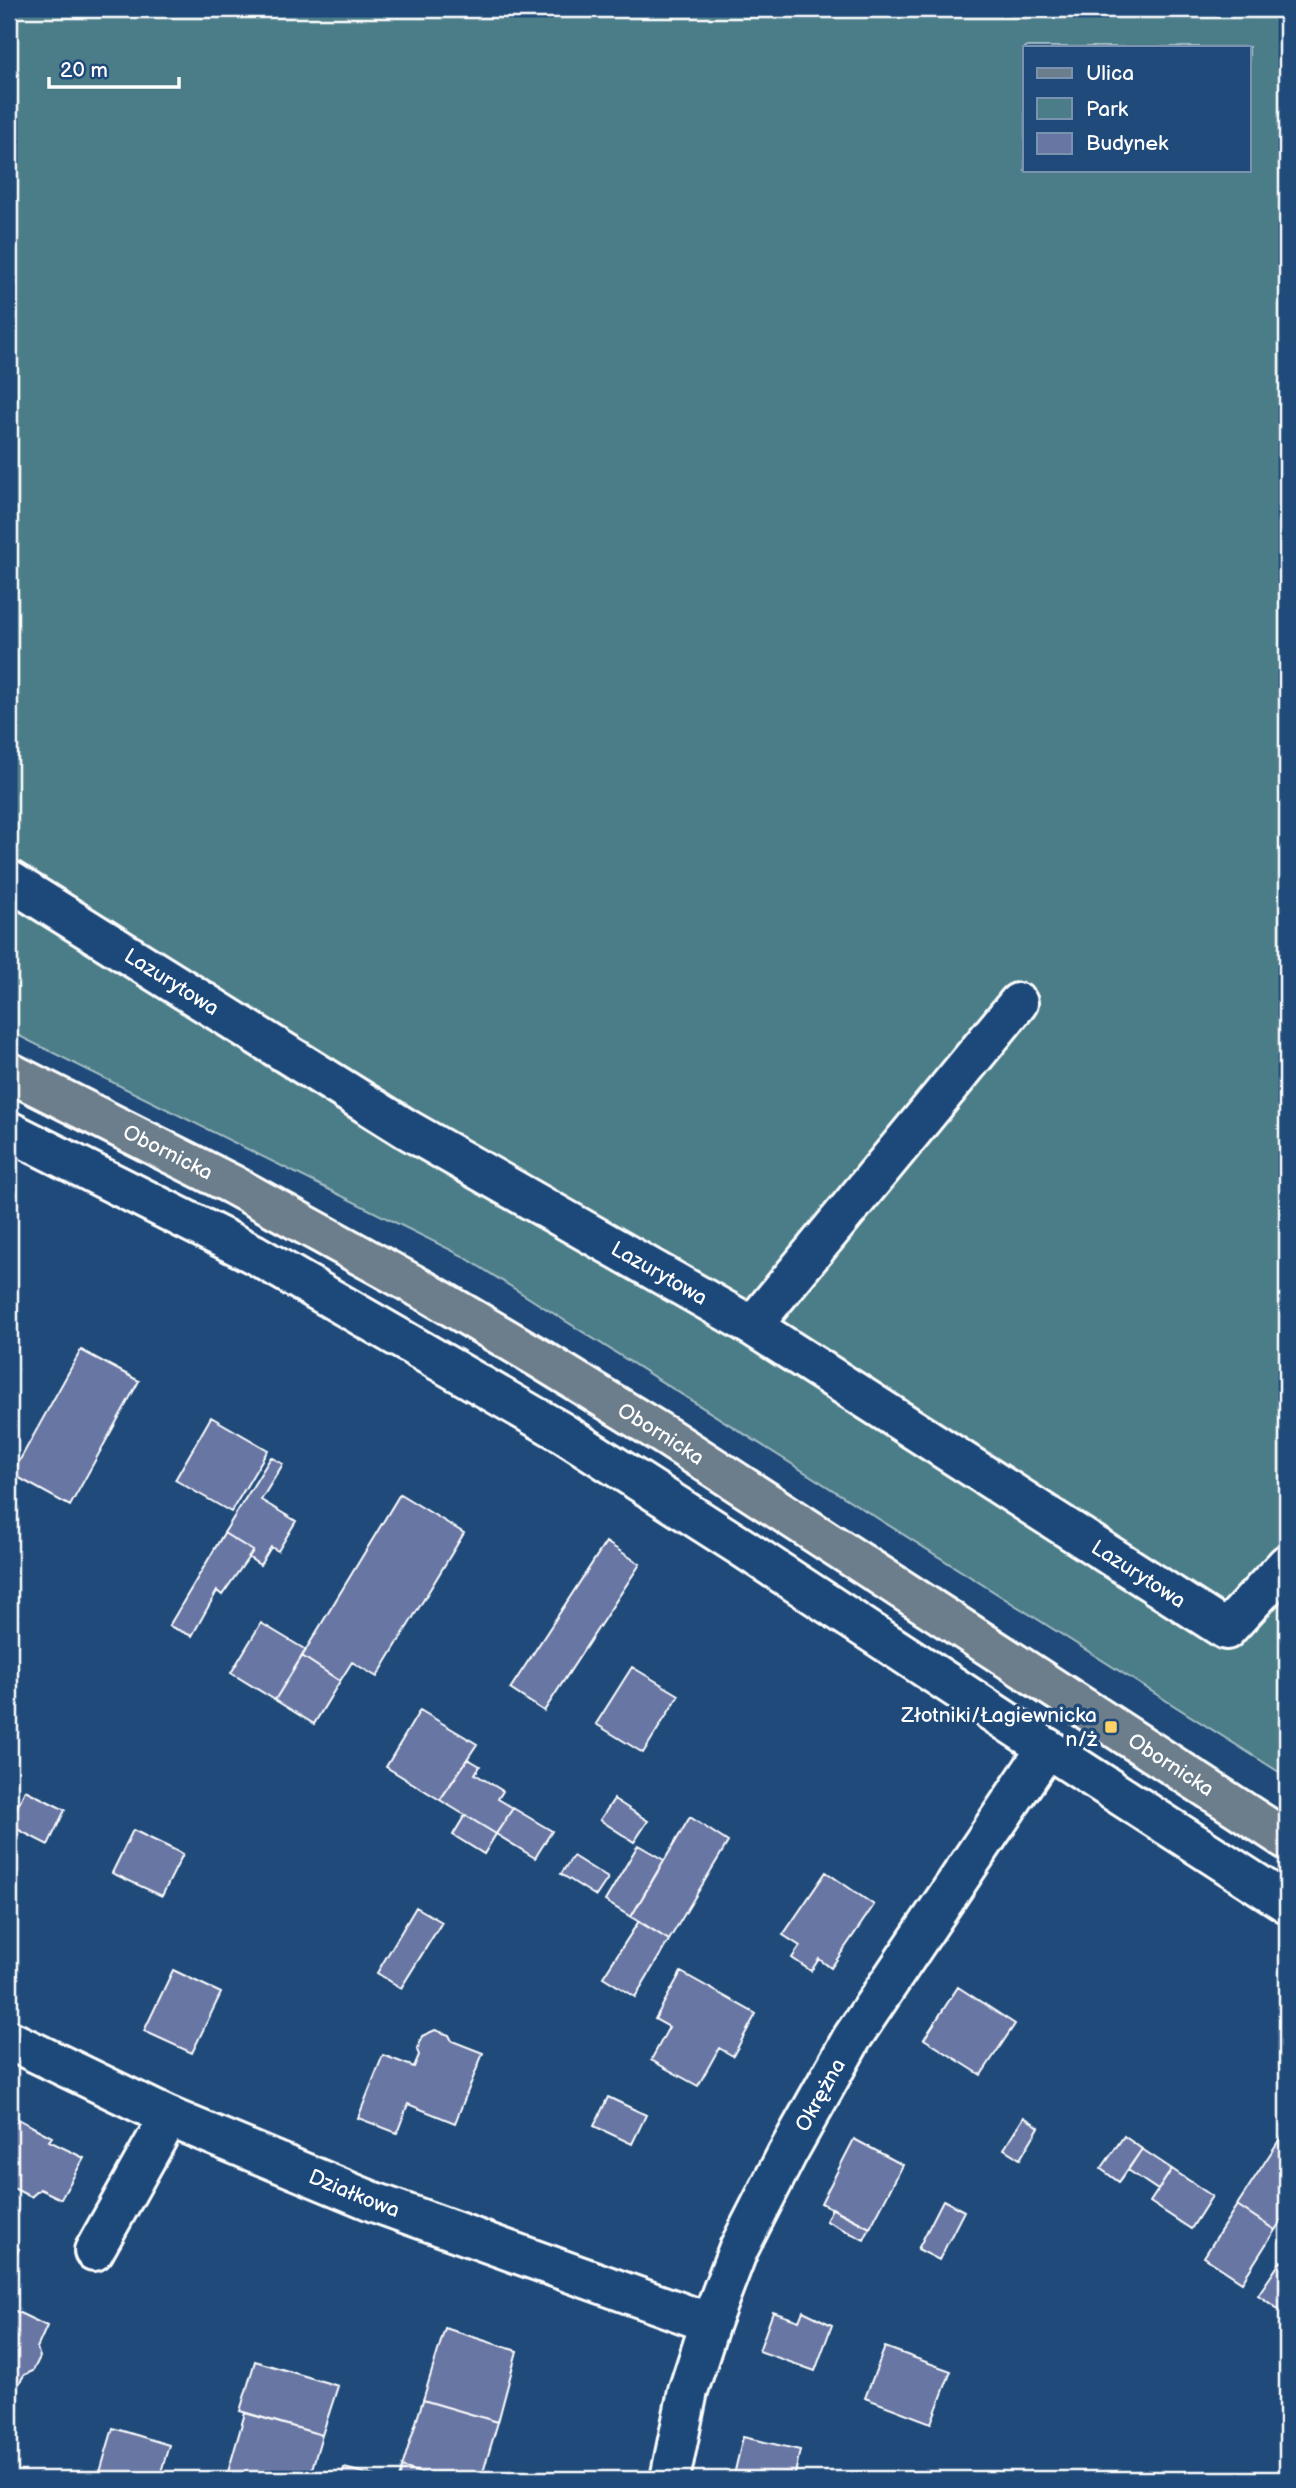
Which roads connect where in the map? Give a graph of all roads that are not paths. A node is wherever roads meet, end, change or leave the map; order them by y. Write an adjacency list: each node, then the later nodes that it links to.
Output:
1 (9, 880): 5 (street, Lazurytowa)
2 (1018, 1003): 5 (street)
3 (9, 1072): 8 (main road, Obornicka)
4 (9, 1131): 7 (street)
5 (752, 1326): 6 (street, Lazurytowa)
6 (1287, 1564)
7 (1048, 1748): 9 (street); 13 (street, Okrężna)
8 (1287, 1840)
9 (1287, 1903)
10 (9, 2040): 11 (street, Działkowa)
11 (169, 2117): 12 (street); 13 (street, Działkowa)
12 (94, 2252)
13 (710, 2323): 14 (street, Okrężna)
14 (670, 2479)

